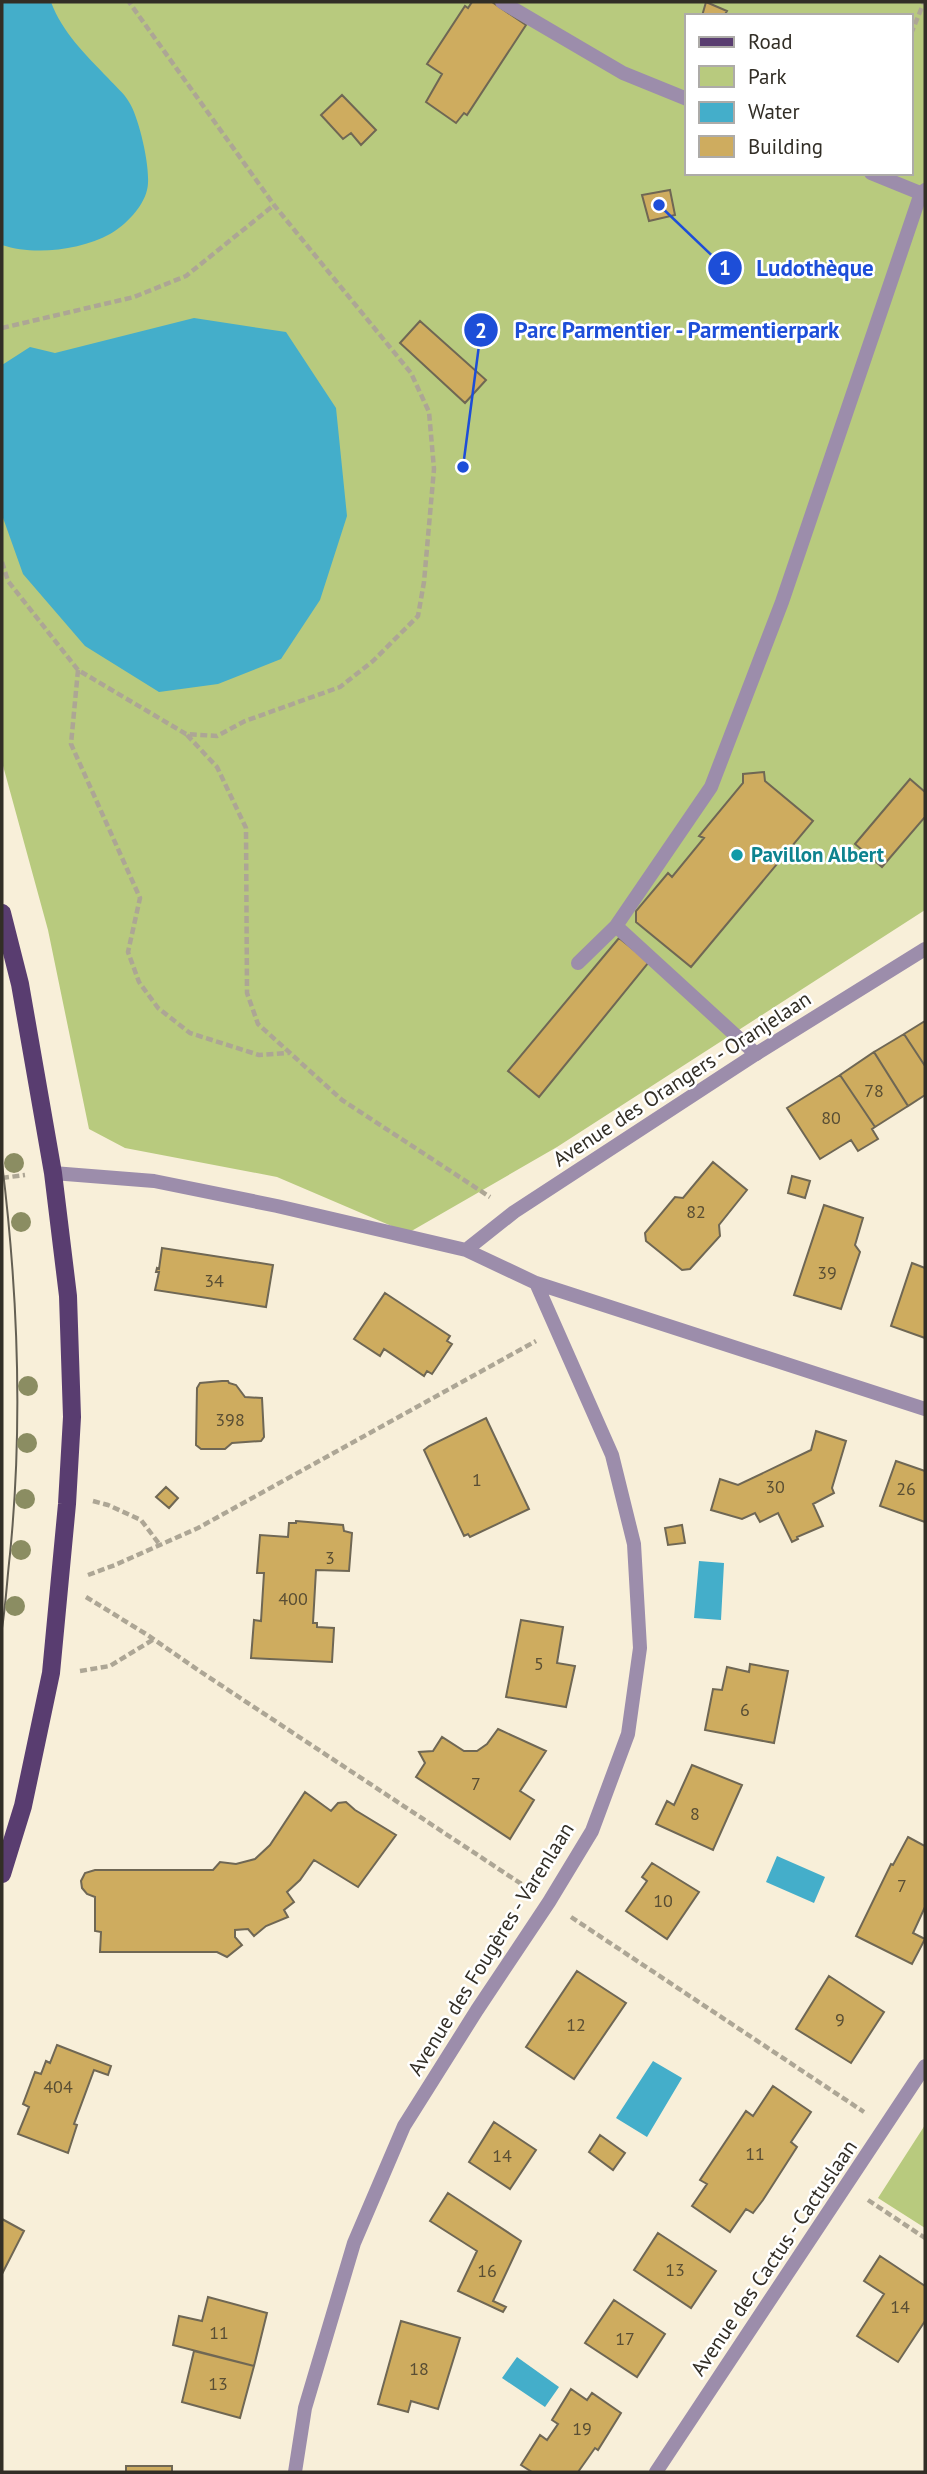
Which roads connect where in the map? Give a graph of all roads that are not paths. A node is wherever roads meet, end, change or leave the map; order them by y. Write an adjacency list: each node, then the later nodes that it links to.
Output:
1 (502, 2): 2 (street)
2 (685, 98)
3 (876, 175): 4 (street)
4 (924, 193): 6 (street)
5 (2, 913): 10 (main road)
6 (616, 926): 8 (street); 9 (street)
7 (925, 949): 9 (street, Avenue des Orangers - Oranjelaan)
8 (578, 963)
9 (756, 1054): 11 (street, Avenue des Orangers - Oranjelaan)
10 (53, 1173): 11 (street); 14 (main road)
11 (466, 1250): 12 (street)
12 (536, 1283): 13 (street); 16 (street, Avenue des Fougères - Varenlaan)
13 (925, 1409)
14 (2, 1874)
15 (925, 2066): 17 (street, Avenue des Cactus - Cactuslaan)
16 (295, 2472)
17 (656, 2472)

